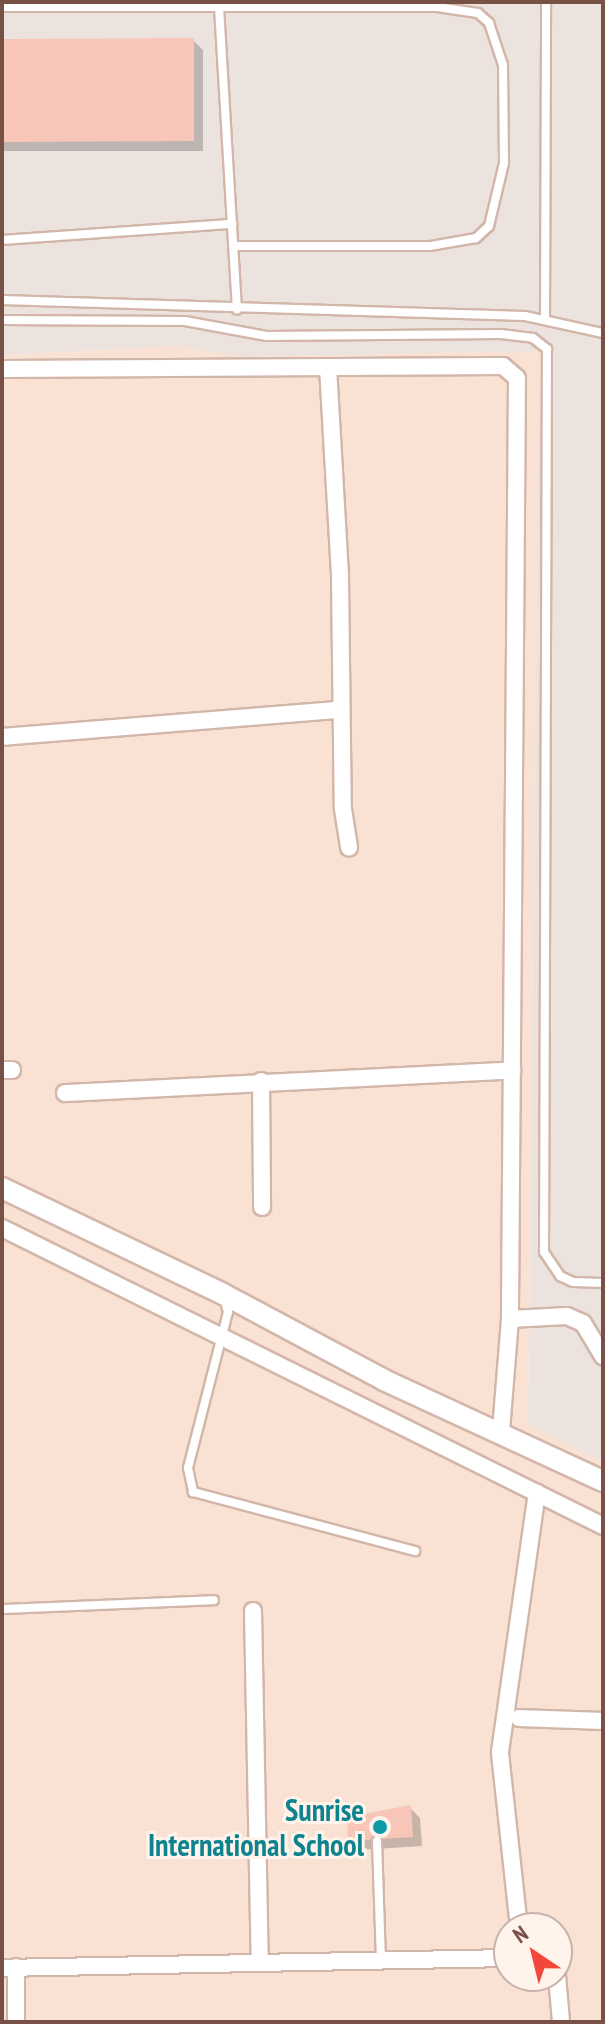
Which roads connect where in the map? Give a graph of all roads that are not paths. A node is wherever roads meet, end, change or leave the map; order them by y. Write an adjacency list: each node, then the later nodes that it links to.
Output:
1 (546, 2): 10 (lane)
2 (2, 7): 3 (lane)
3 (219, 7): 4 (lane); 6 (lane)
4 (232, 224): 5 (lane); 6 (lane)
5 (2, 240)
6 (233, 246): 8 (lane)
7 (2, 300): 8 (lane)
8 (237, 309): 10 (lane)
9 (2, 320): 23 (lane)
10 (545, 320): 11 (lane)
11 (603, 333)
12 (328, 367): 13 (street); 14 (street); 17 (street)
13 (2, 369)
14 (341, 710): 15 (street); 16 (street)
15 (2, 737)
16 (349, 848)
17 (512, 1070): 18 (street); 25 (street)
18 (261, 1081): 19 (street); 21 (street)
19 (65, 1093)
20 (2, 1188): 24 (street)
21 (262, 1207)
22 (2, 1228): 26 (street)
23 (603, 1283)
24 (226, 1303): 26 (lane); 28 (street)
25 (510, 1319): 27 (street); 28 (street)
26 (219, 1335): 30 (street); 32 (lane)
27 (603, 1356)
28 (501, 1430): 29 (street)
29 (603, 1481)
30 (537, 1493): 31 (street); 39 (street)
31 (603, 1526)
32 (415, 1551)
33 (214, 1600): 34 (lane)
34 (2, 1609)
35 (253, 1611): 42 (street)
36 (519, 1718): 37 (street)
37 (603, 1721)
38 (377, 1841): 41 (lane)
39 (517, 1912)
40 (493, 1958): 41 (street)
41 (381, 1960): 42 (street)
42 (260, 1962): 43 (street)
43 (9, 1967): 45 (street)
44 (558, 1992): 46 (street)
45 (16, 2022)
46 (561, 2022)

